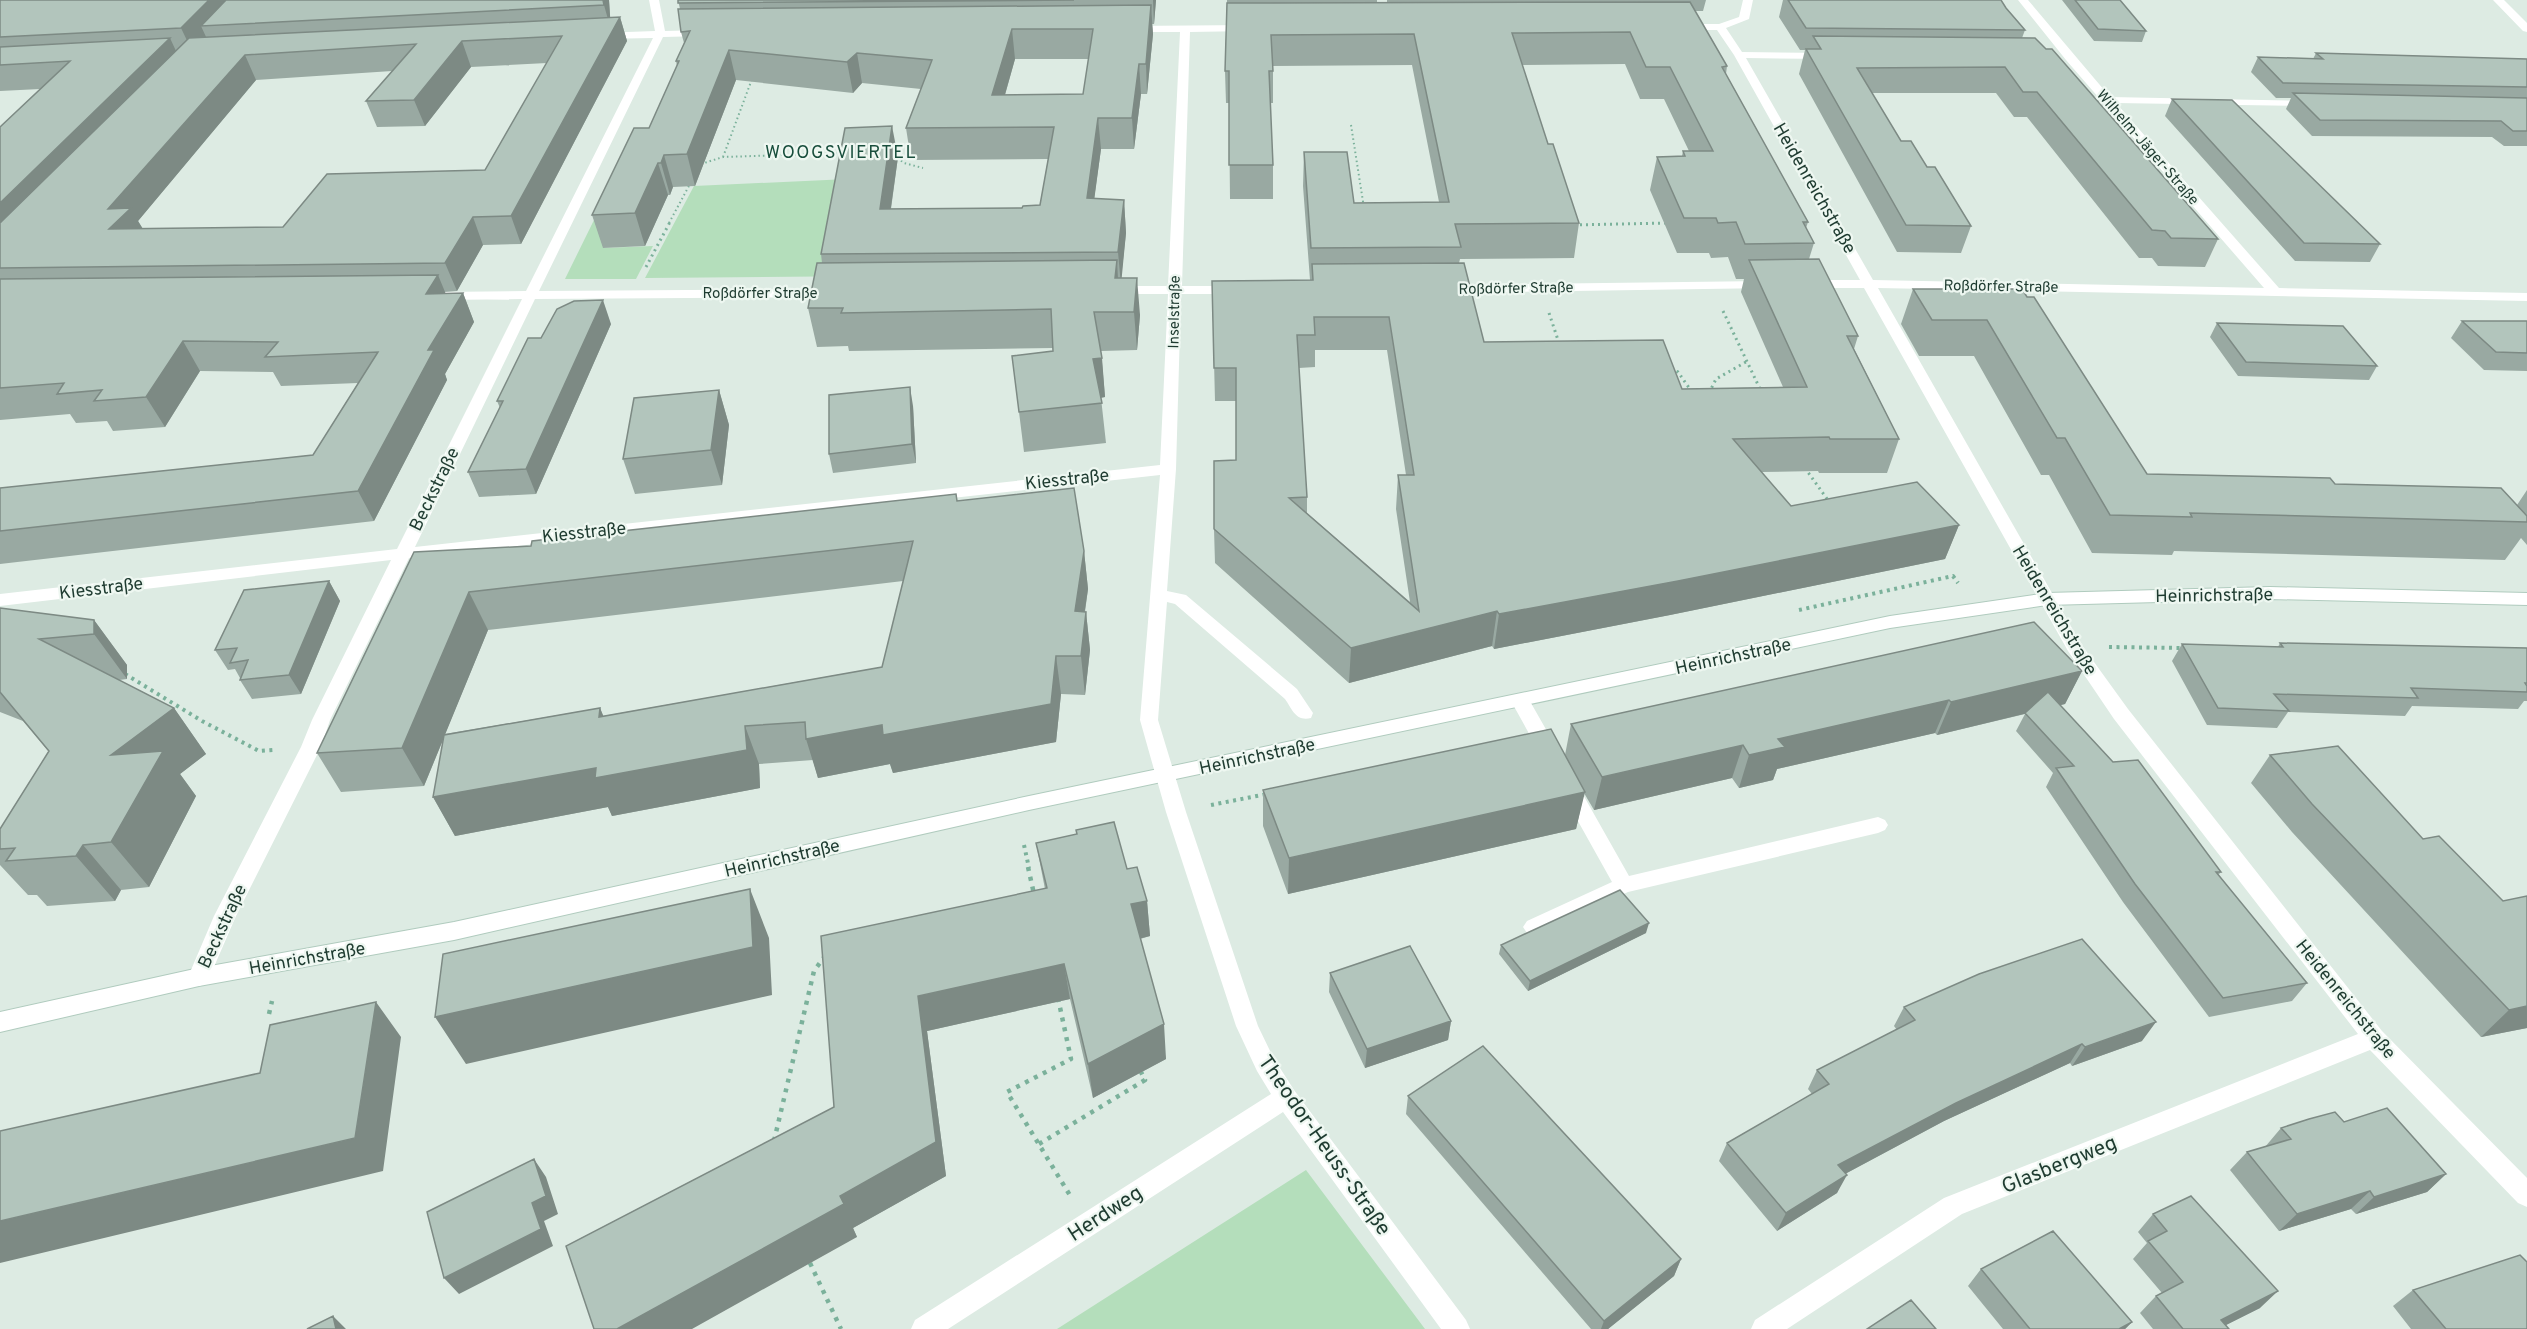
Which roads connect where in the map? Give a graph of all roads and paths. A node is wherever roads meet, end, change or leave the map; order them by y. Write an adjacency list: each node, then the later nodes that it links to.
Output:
1 (654, 0): 11 (street)
2 (1748, 0): 6 (street)
3 (2024, 0): 17 (street, Wilhelm-Jäger-Straße)
4 (2498, 0): 10 (street)
5 (1672, 27): 6 (street)
6 (1720, 27): 14 (street, Heidenreichstraße)
7 (1256, 28): 9 (street)
8 (1114, 29): 9 (street)
9 (1185, 29): 35 (street, Inselstraße)
10 (2527, 29)
11 (660, 33): 12 (street); 13 (street); 41 (street, Beckstraße)
12 (720, 33)
13 (589, 37)
14 (1739, 55): 15 (street); 29 (street, Heidenreichstraße)
15 (1844, 56)
16 (752, 76): 22 (path)
17 (2107, 100): 18 (street); 38 (street, Wilhelm-Jäger-Straße)
18 (2325, 103)
19 (1351, 125): 26 (path)
20 (889, 152): 24 (path)
21 (854, 153): 22 (path)
22 (723, 157): 23 (path)
23 (701, 164)
24 (922, 168)
25 (690, 184): 40 (path)
26 (1365, 218)
27 (1678, 223): 28 (path)
28 (1570, 225)
29 (1869, 284): 31 (street, Roßdörfer Straße); 38 (street, Roßdörfer Straße); 55 (street, Heidenreichstraße)
30 (1777, 285): 32 (street, Roßdörfer Straße)
31 (1799, 285)
32 (1712, 286): 33 (street, Roßdörfer Straße); 45 (path)
33 (1541, 288): 34 (street, Roßdörfer Straße); 44 (path)
34 (1433, 289)
35 (1175, 290): 36 (street); 37 (street); 51 (street, Inselstraße)
36 (1246, 290)
37 (1104, 291)
38 (2274, 291): 43 (street, Roßdörfer Straße)
39 (849, 292): 40 (street, Roßdörfer Straße)
40 (632, 294): 41 (street, Roßdörfer Straße)
41 (531, 295): 42 (street, Roßdörfer Straße); 53 (street, Beckstraße)
42 (425, 296)
43 (2527, 297)
44 (1562, 353)
45 (1746, 362): 48 (path); 49 (path)
46 (1662, 365): 47 (path)
47 (1696, 398)
48 (1706, 398)
49 (1767, 401)
50 (1798, 459): 52 (path)
51 (1168, 469): 53 (street, Kiesstraße); 54 (street, Inselstraße)
52 (1831, 504)
53 (402, 553): 57 (street, Kiesstraße); 63 (street, Beckstraße)
54 (1158, 595): 62 (street); 64 (street, Inselstraße)
55 (2047, 599): 56 (street, Heinrichstraße); 58 (street, Heidenreichstraße); 61 (street, Heinrichstraße)
56 (2527, 599)
57 (0, 600)
58 (2074, 647): 59 (path); 78 (street, Heidenreichstraße)
59 (2190, 648)
60 (117, 669): 63 (path)
61 (1520, 701): 64 (street, Heinrichstraße); 69 (street)
62 (1304, 713)
63 (311, 747): 73 (street, Beckstraße)
64 (1165, 775): 73 (street, Heinrichstraße); 80 (street, Theodor-Heuss-Straße)
65 (1277, 792): 66 (path)
66 (1211, 805)
67 (1878, 825): 69 (street)
68 (1024, 845): 70 (path)
69 (1624, 885): 71 (street)
70 (1036, 905)
71 (1534, 927)
72 (830, 951): 82 (path)
73 (199, 977): 77 (street, Heinrichstraße)
74 (1057, 995): 81 (path)
75 (273, 1001): 76 (path)
76 (269, 1014)
77 (0, 1022)
78 (2374, 1038): 83 (street, Heidenreichstraße); 89 (street, Glasbergweg)
79 (1142, 1072): 81 (path)
80 (1286, 1097): 84 (street, Herdweg); 88 (street, Theodor-Heuss-Straße)
81 (1039, 1144): 84 (path)
82 (772, 1149)
83 (2527, 1195)
84 (1088, 1224): 87 (street, Herdweg)
85 (810, 1263): 86 (path)
86 (841, 1329)
87 (924, 1329)
88 (1457, 1329)
89 (1764, 1329)

